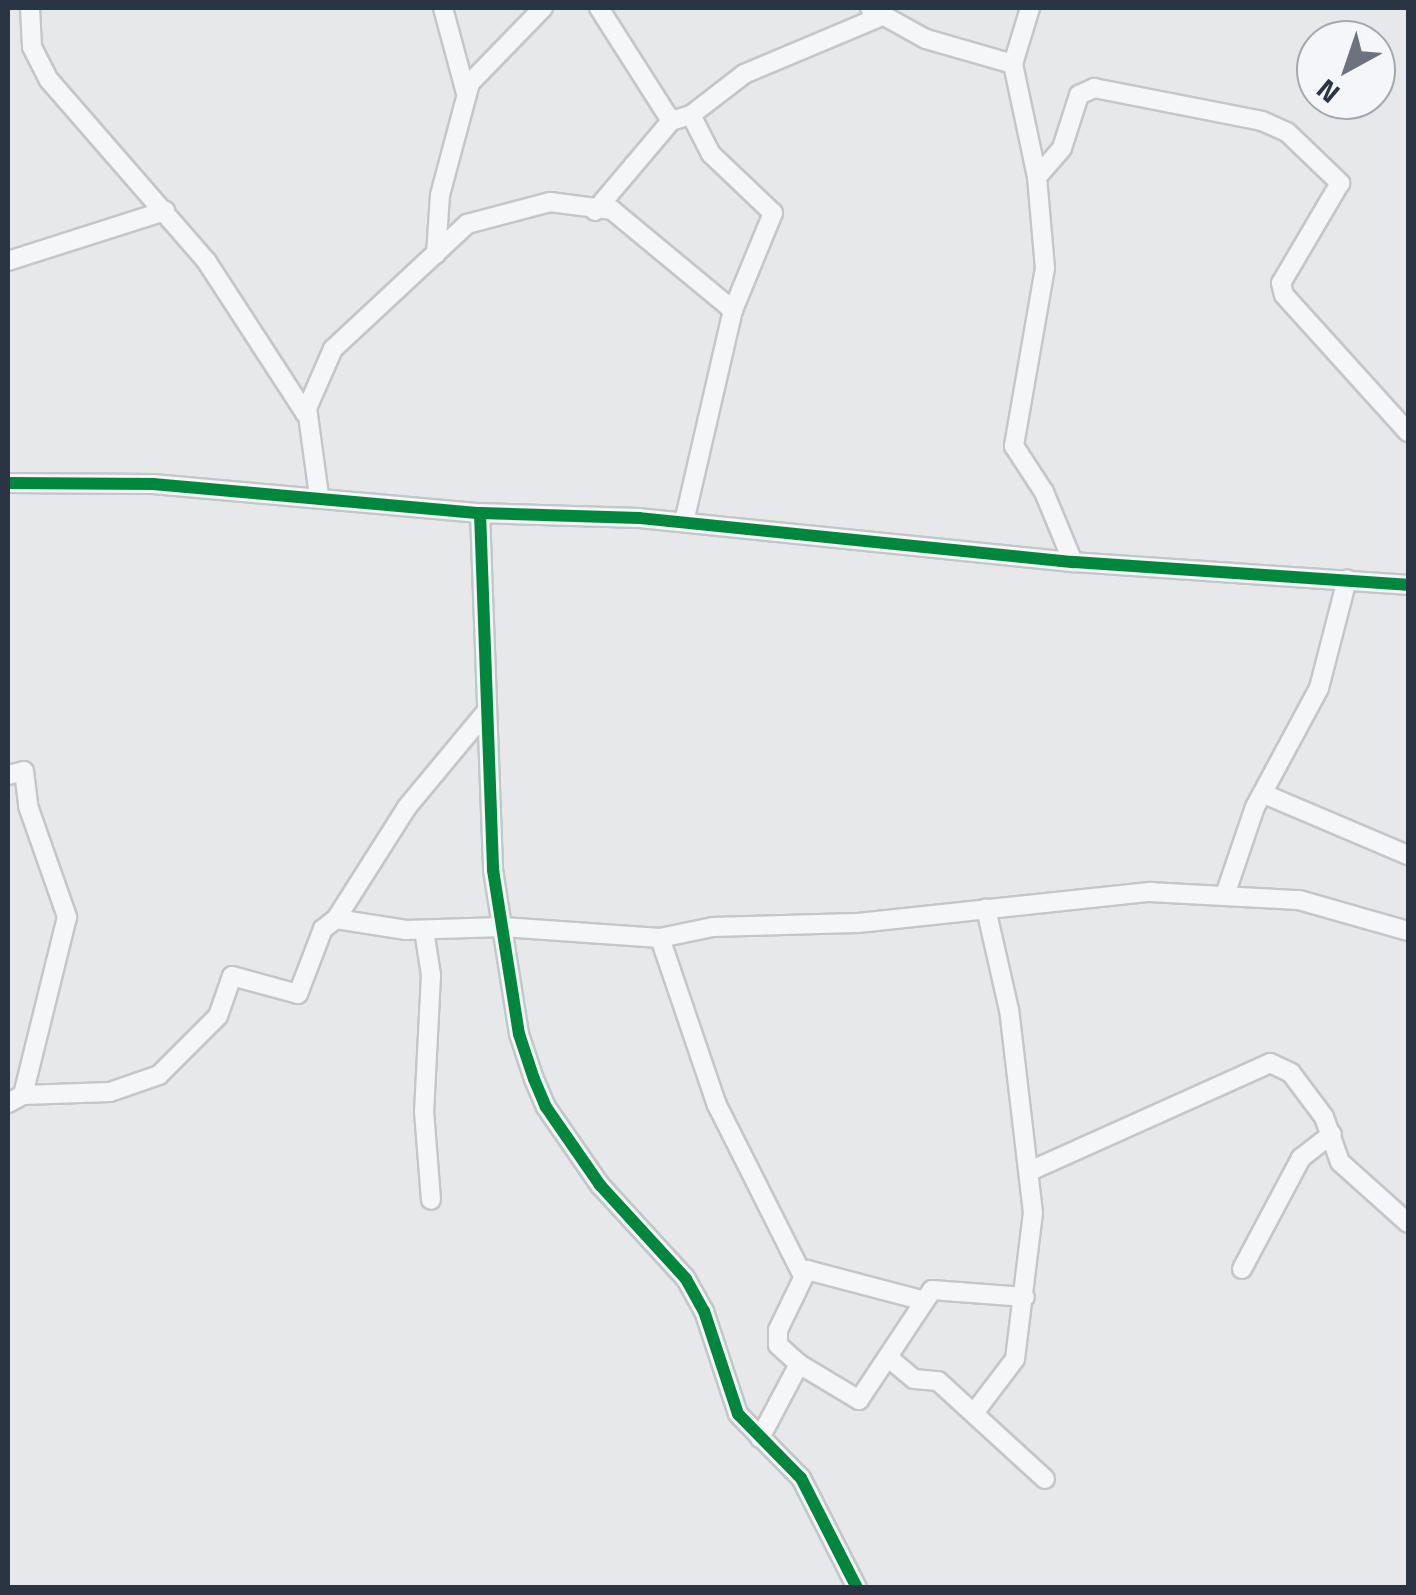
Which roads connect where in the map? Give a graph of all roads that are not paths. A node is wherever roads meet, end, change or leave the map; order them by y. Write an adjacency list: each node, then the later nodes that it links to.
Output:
1 (30, 8): 15 (street)
2 (443, 8): 8 (street)
3 (543, 8): 8 (street)
4 (599, 8): 10 (street)
5 (1030, 8): 7 (street)
6 (876, 12): 7 (street); 9 (street)
7 (1013, 64): 11 (street)
8 (467, 103): 16 (street)
9 (691, 116): 10 (street); 18 (street)
10 (671, 120): 14 (street)
11 (1030, 154): 12 (street); 13 (street)
12 (1050, 154): 13 (street); 20 (street)
13 (1037, 177): 25 (street)
14 (595, 211): 16 (street); 18 (street)
15 (165, 212): 17 (street); 19 (street)
16 (436, 254): 19 (street)
17 (8, 261)
18 (734, 310): 24 (street)
19 (305, 413): 22 (street)
20 (1408, 432)
21 (8, 483): 22 (street)
22 (319, 496): 23 (street)
23 (480, 512): 24 (street); 28 (street)
24 (684, 522): 25 (street)
25 (1073, 562): 26 (street)
26 (1346, 580): 27 (street); 30 (street)
27 (1408, 585)
28 (486, 712): 34 (street); 35 (street)
29 (8, 775): 39 (street)
30 (1264, 794): 31 (street); 32 (street)
31 (1408, 855)
32 (1225, 895): 33 (street); 37 (street)
33 (986, 909): 38 (street); 41 (street)
34 (336, 920): 36 (street); 39 (street)
35 (503, 927): 36 (street); 38 (street); 51 (street)
36 (424, 930): 42 (street)
37 (1408, 931)
38 (660, 938): 45 (street)
39 (15, 1099)
40 (1332, 1134): 41 (street); 43 (street); 44 (street)
41 (1030, 1171): 46 (street)
42 (430, 1200)
43 (1408, 1222)
44 (1242, 1268)
45 (802, 1274): 47 (street); 49 (street)
46 (1024, 1297): 47 (street); 50 (street)
47 (921, 1300): 48 (street)
48 (890, 1359): 49 (street); 50 (street)
49 (799, 1364): 51 (street)
50 (974, 1413): 52 (street)
51 (760, 1438): 53 (street)
52 (1044, 1479)
53 (856, 1588)

